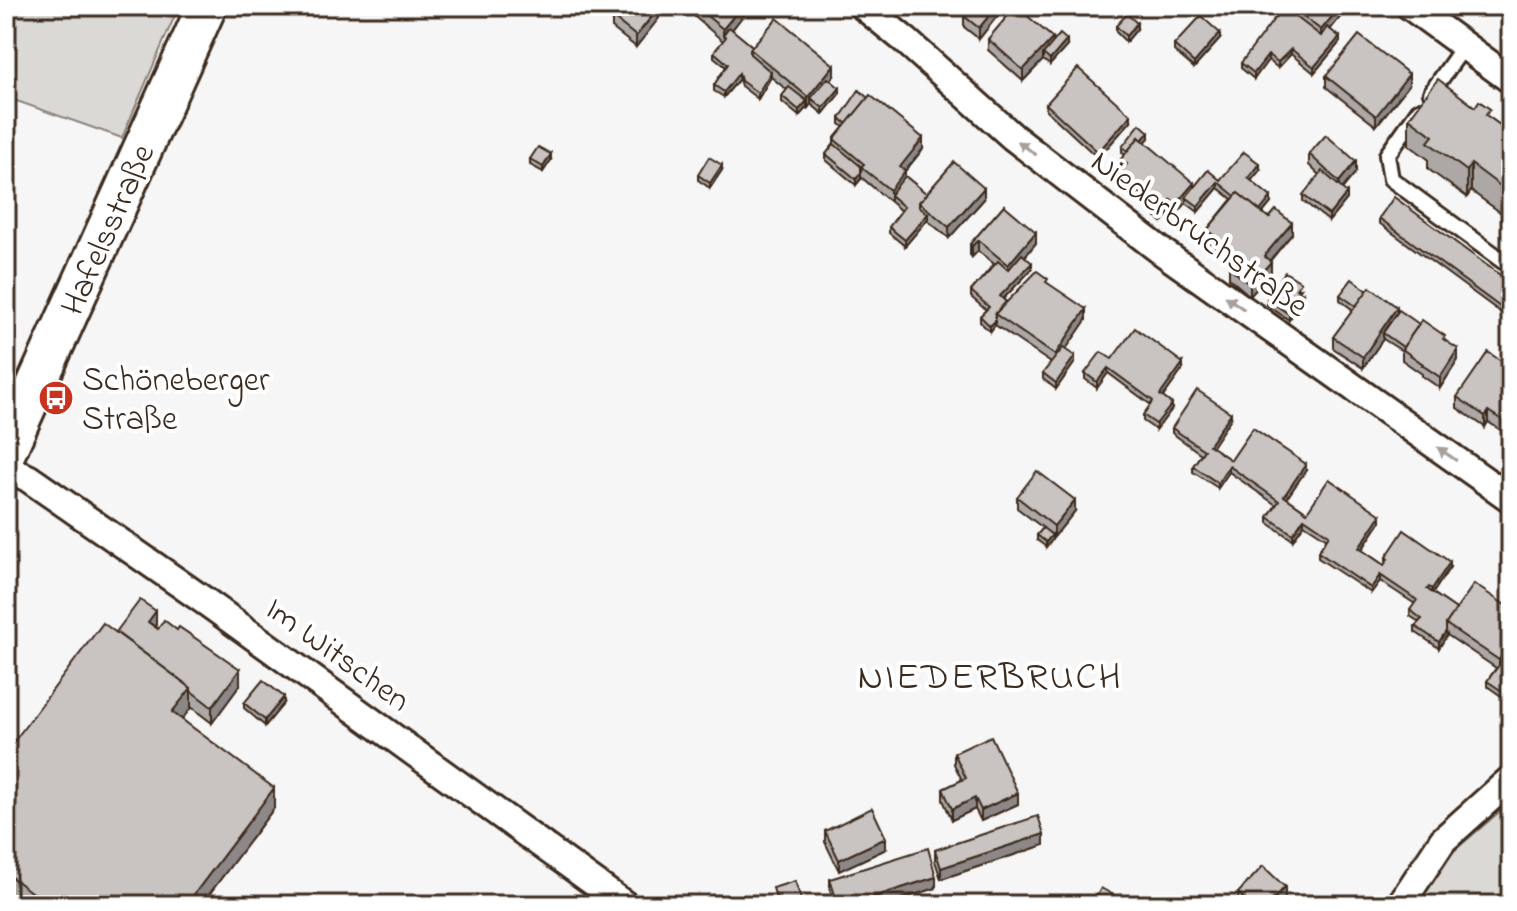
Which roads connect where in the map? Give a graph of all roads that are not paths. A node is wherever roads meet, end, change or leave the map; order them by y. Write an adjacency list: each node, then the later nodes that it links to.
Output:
1 (207, 6): 7 (main road, Hafelsstraße)
2 (863, 6): 9 (street, Niederbruchstraße, one-way to 2)
3 (1410, 6): 4 (street)
4 (1464, 46): 5 (street); 6 (lane)
5 (1511, 80)
6 (1511, 267)
7 (6, 452)
8 (6, 468): 11 (street, Im Witschen)
9 (1511, 499)
10 (1511, 779): 12 (street)
11 (625, 905)
12 (1400, 905)

